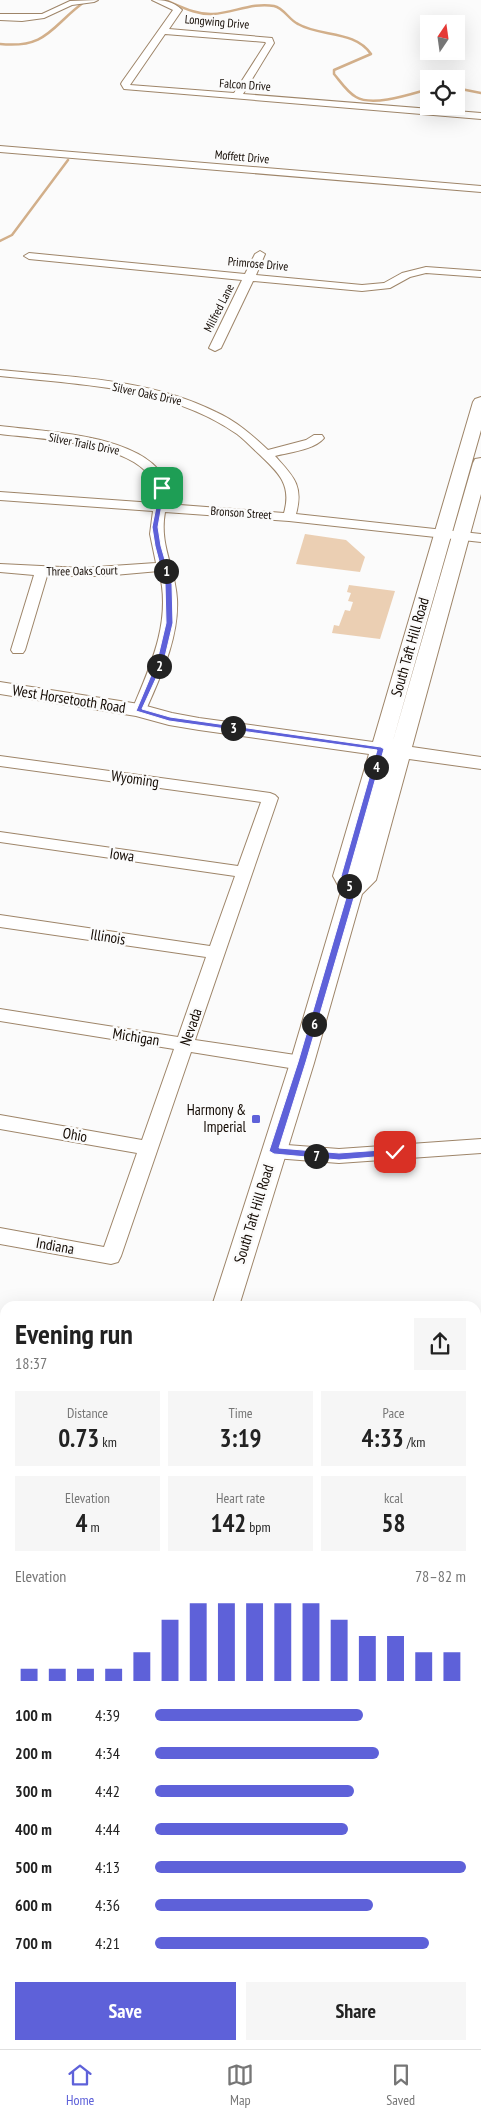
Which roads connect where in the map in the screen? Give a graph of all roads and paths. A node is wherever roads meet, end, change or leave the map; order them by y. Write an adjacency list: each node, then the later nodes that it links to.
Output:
1 (94, 0): 3 (street)
2 (156, 0): 5 (street, Falcon Drive)
3 (85, 1): 4 (street)
4 (0, 17)
5 (164, 30): 6 (street, Longwing Drive); 6 (street, Falcon Drive)
6 (236, 97): 7 (street, Falcon Drive)
7 (481, 116)
8 (0, 149): 9 (street, Moffett Drive)
9 (481, 189)
10 (260, 254): 13 (street, Milfred Lane)
11 (29, 256): 13 (street, Primrose Drive)
12 (481, 274): 13 (street, Primrose Drive)
13 (250, 277): 14 (street, Milfred Lane)
14 (215, 348)
15 (0, 373): 19 (street, Silver Oaks Drive)
16 (481, 402): 24 (main road, South Taft Hill Road)
17 (0, 430): 22 (street, Silver Trails Drive)
18 (318, 438): 19 (street)
19 (267, 454): 23 (street, Silver Oaks Drive)
20 (481, 463): 24 (main road, South Taft Hill Road)
21 (0, 496): 22 (street, Bronson Street)
22 (159, 508): 23 (street, Bronson Street); 26 (street, Silver Trails Drive)
23 (289, 517): 24 (street, Bronson Street)
24 (452, 534): 25 (street, Bronson Street); 32 (main road, South Taft Hill Road)
25 (481, 538)
26 (164, 566): 28 (street, Three Oaks Court); 31 (street, Silver Trails Drive)
27 (0, 568): 28 (street, Three Oaks Court)
28 (42, 571): 29 (street)
29 (18, 650)
30 (0, 688): 31 (main road, West Horsetooth Road)
31 (139, 710): 32 (main road, West Horsetooth Road)
32 (393, 745): 33 (main road, West Horsetooth Road); 35 (main road, West Horsetooth Road); 43 (main road, South Taft Hill Road)
33 (481, 753)
34 (0, 761): 36 (street, Wyoming)
35 (481, 763)
36 (270, 798): 38 (street, Nevada)
37 (0, 837): 38 (street, Iowa)
38 (245, 872): 40 (street, Nevada)
39 (0, 920): 40 (street, Illinois)
40 (217, 954): 42 (street, Nevada)
41 (0, 1015): 42 (street, Michigan)
42 (185, 1045): 43 (street, Michigan); 46 (street, Nevada)
43 (302, 1062): 47 (main road, South Taft Hill Road)
44 (0, 1122): 46 (street, Ohio)
45 (481, 1146): 47 (street)
46 (149, 1148): 49 (street, Nevada)
47 (274, 1151): 50 (main road, South Taft Hill Road)
48 (0, 1236): 49 (street, Indiana)
49 (111, 1256)
50 (227, 1301)

